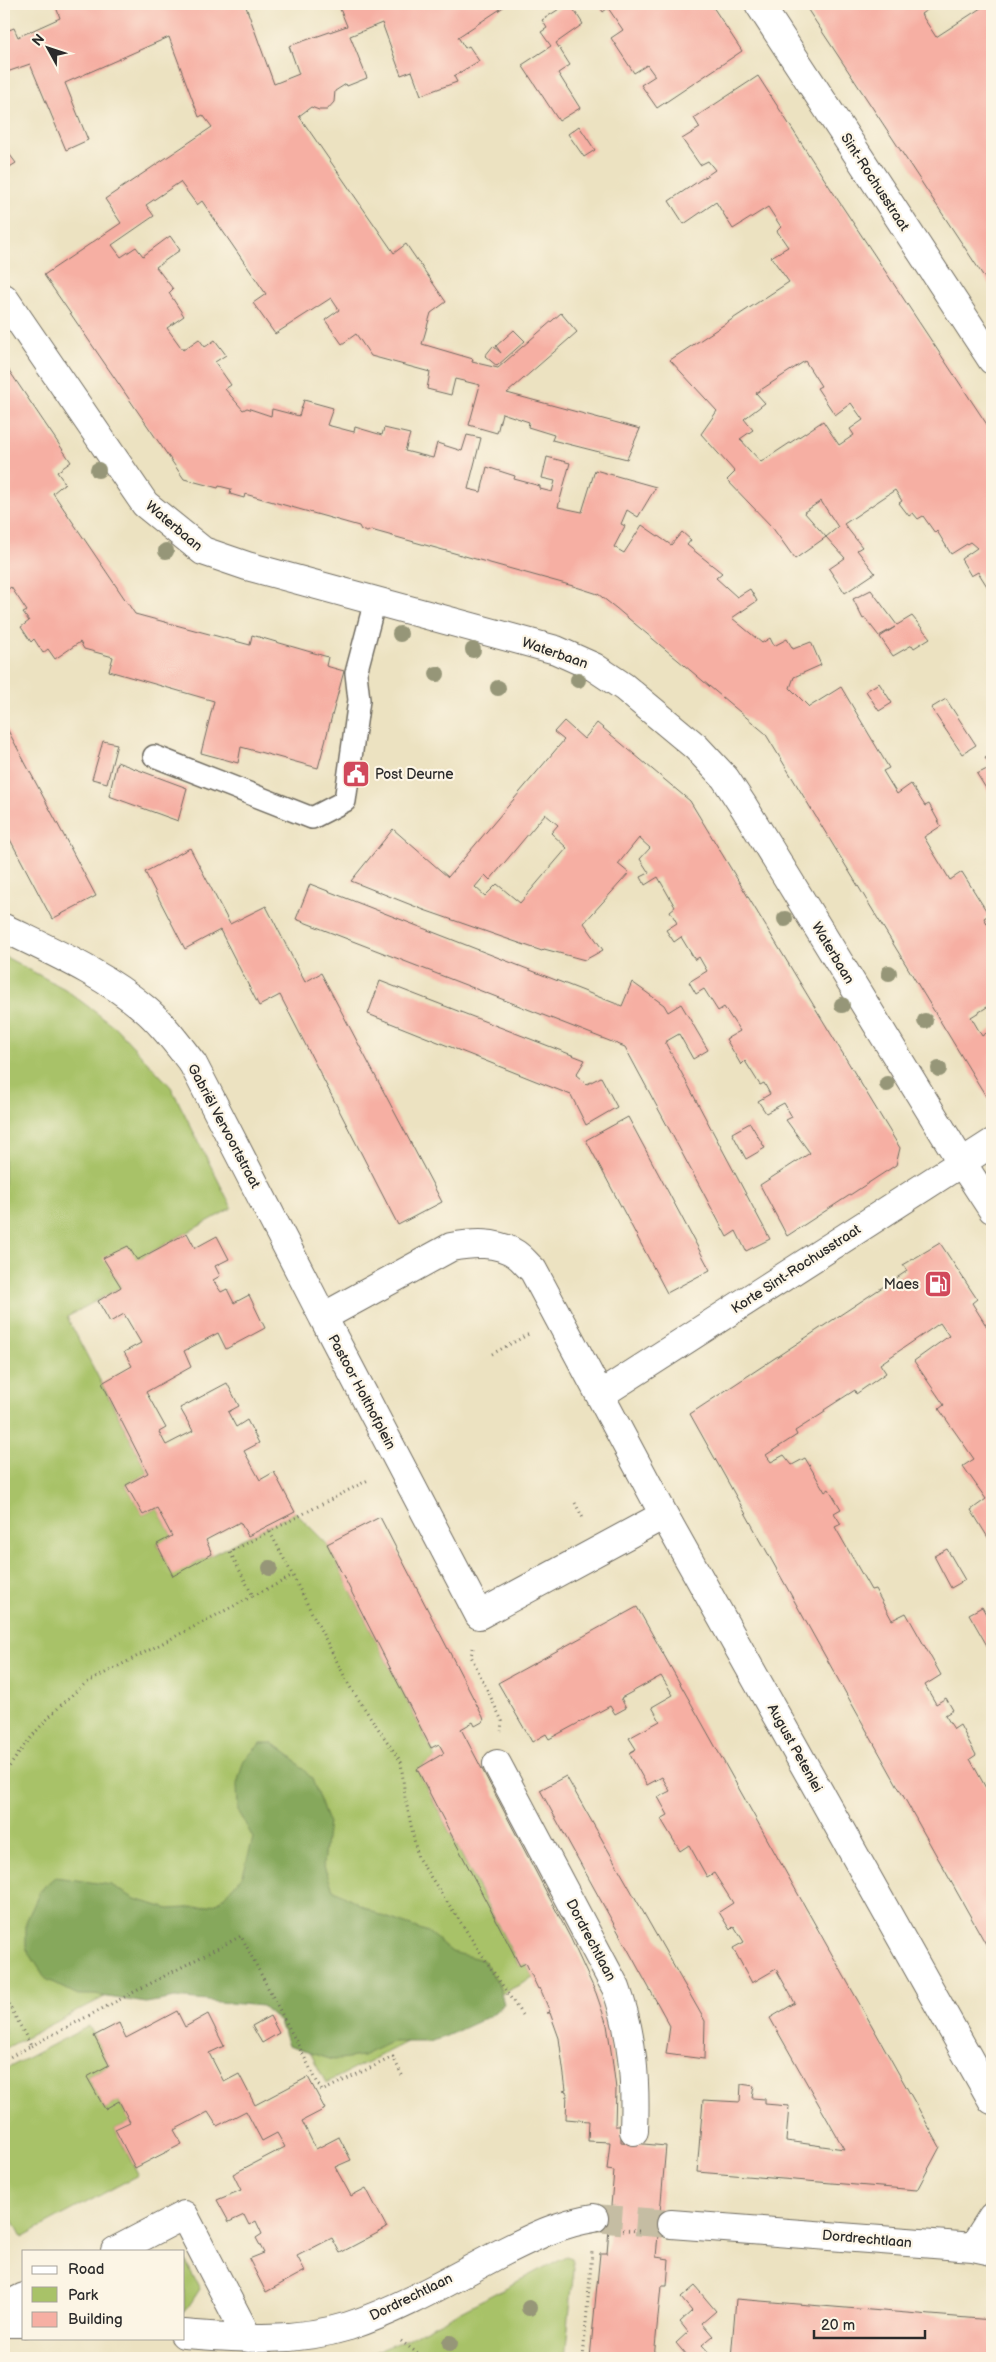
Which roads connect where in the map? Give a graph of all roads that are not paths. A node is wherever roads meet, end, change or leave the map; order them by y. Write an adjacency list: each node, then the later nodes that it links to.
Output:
1 (760, 4): 3 (street, Sint-Rochusstraat)
2 (4, 298): 4 (street, Waterbaan)
3 (992, 360)
4 (375, 601): 5 (lane); 8 (street, Waterbaan)
5 (154, 756)
6 (4, 928): 10 (street, Gabriël Vervoortstraat)
7 (992, 1143): 8 (street, Korte Sint-Rochusstraat)
8 (962, 1163): 9 (street, Waterbaan); 11 (street, Korte Sint-Rochusstraat)
9 (992, 1209)
10 (323, 1317): 11 (street, Pastoor Holthofplein); 12 (street, Pastoor Holthofplein)
11 (600, 1395): 12 (street, August Petenlei)
12 (664, 1515): 14 (street, August Petenlei)
13 (497, 1764): 15 (street, Dordrechtlaan)
14 (992, 2100)
15 (634, 2131)
16 (992, 2217): 19 (street, Dordrechtlaan)
17 (594, 2223): 24 (street, Dordrechtlaan)
18 (672, 2224): 19 (street, Dordrechtlaan)
19 (982, 2249)
20 (117, 2250): 24 (street)
21 (22, 2300): 22 (street)
22 (10, 2316)
23 (185, 2334): 24 (street, Dordrechtlaan)
24 (248, 2338)

